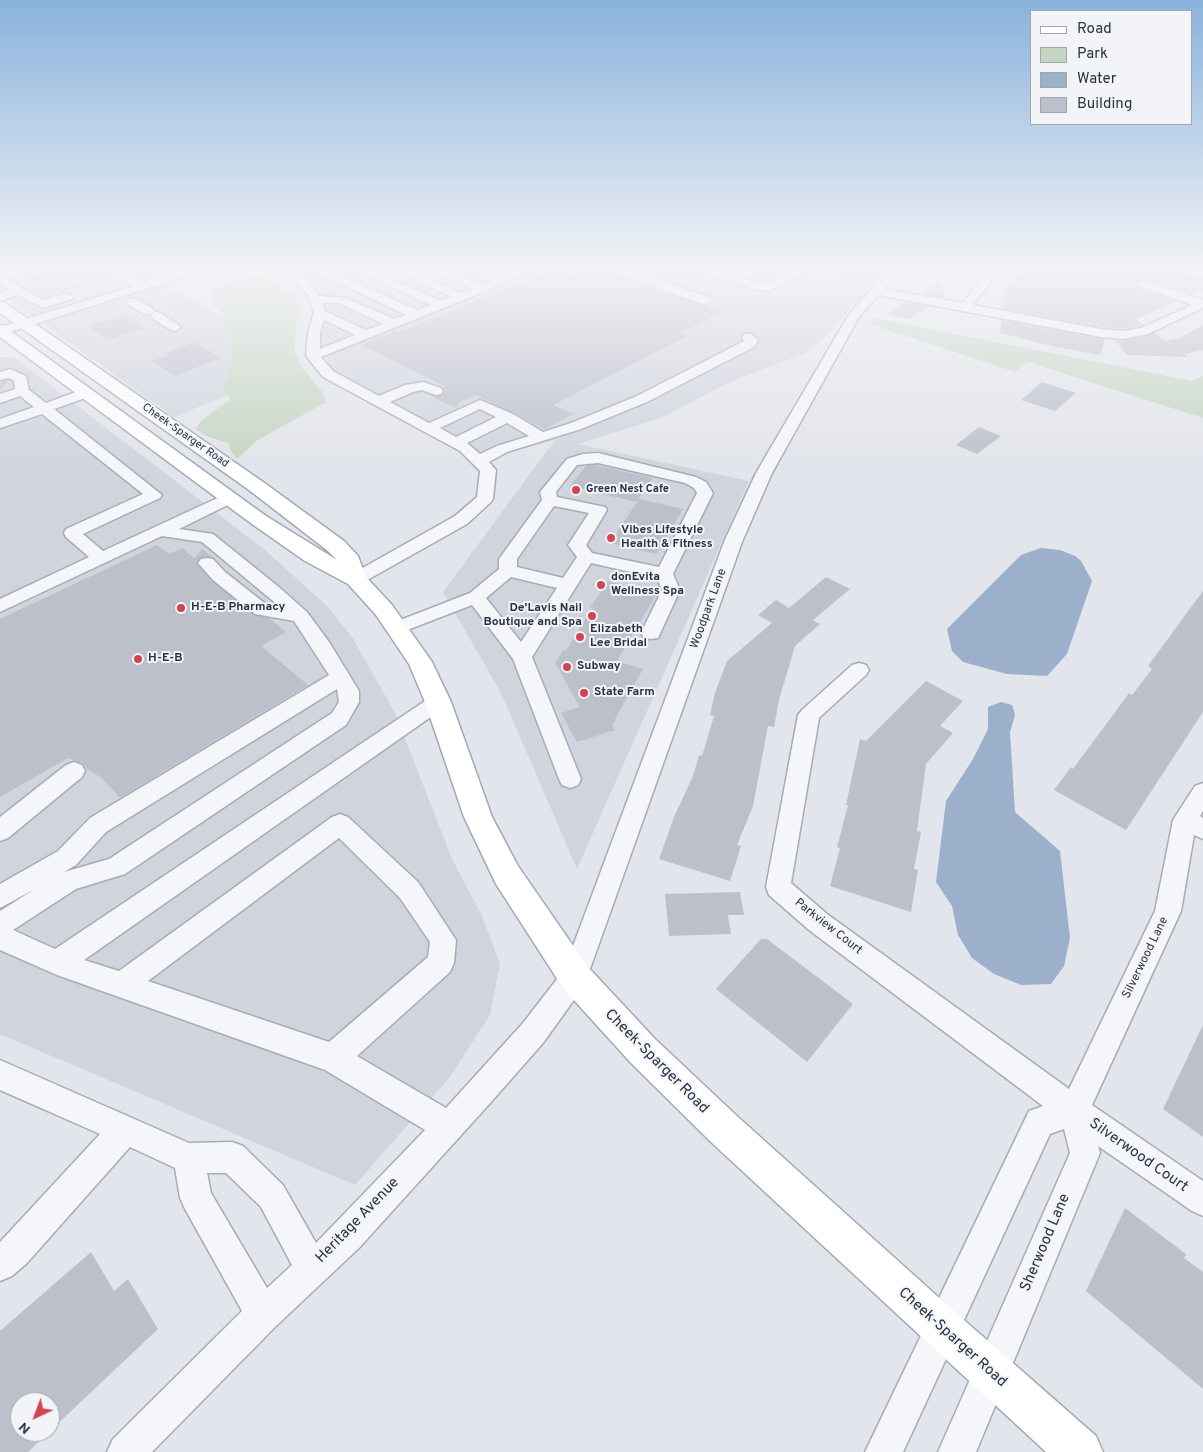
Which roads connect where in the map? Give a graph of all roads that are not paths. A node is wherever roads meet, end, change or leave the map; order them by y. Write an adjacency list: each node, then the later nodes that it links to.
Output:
1 (6, 335): 10 (main road, Cheek-Sparger Road)
2 (40, 335): 15 (main road, Cheek-Sparger Road)
3 (314, 335): 7 (street)
4 (366, 335): 7 (street)
5 (843, 335): 49 (street, Woodpark Lane)
6 (748, 337): 18 (street)
7 (313, 356): 11 (street)
8 (8, 389): 12 (street)
9 (436, 392): 11 (street)
10 (86, 393): 12 (street); 17 (main road, Cheek-Sparger Road)
11 (379, 401): 16 (street)
12 (42, 409): 14 (street); 26 (street)
13 (508, 417): 16 (street); 18 (street); 19 (street)
14 (0, 424)
15 (171, 426): 17 (main road); 21 (main road, Cheek-Sparger Road)
16 (429, 428): 19 (street)
17 (146, 436): 22 (main road, Cheek-Sparger Road)
18 (541, 437): 20 (street)
19 (456, 443): 20 (street)
20 (479, 461): 29 (street)
21 (256, 486): 22 (main road); 29 (main road, Cheek-Sparger Road)
22 (230, 498): 24 (street); 29 (main road, Cheek-Sparger Road)
23 (550, 500): 25 (street); 27 (street); 28 (street)
24 (171, 533): 26 (street); 33 (street); 33 (street)
25 (586, 557): 28 (street); 30 (street)
26 (101, 559): 32 (street)
27 (508, 571): 30 (street); 31 (street)
28 (664, 574): 35 (street)
29 (356, 579): 34 (main road, Cheek-Sparger Road)
30 (568, 585): 36 (street)
31 (476, 597): 34 (street); 36 (street)
32 (0, 606)
33 (300, 616): 38 (street)
34 (397, 628): 39 (main road, Cheek-Sparger Road)
35 (651, 633)
36 (522, 657): 41 (street)
37 (859, 670): 53 (street, Parkview Court)
38 (341, 677): 45 (street); 46 (street)
39 (438, 702): 48 (street); 49 (main road, Cheek-Sparger Road)
40 (74, 771): 44 (street)
41 (570, 779)
42 (1203, 792): 43 (street, Silverwood Lane)
43 (1194, 825): 53 (street, Silverwood Lane)
44 (0, 831)
45 (0, 897)
46 (0, 924)
47 (0, 937): 48 (street)
48 (57, 964): 50 (street)
49 (575, 977): 54 (street, Heritage Avenue); 61 (main road, Cheek-Sparger Road)
50 (122, 985): 51 (street); 51 (street)
51 (333, 1058): 54 (street)
52 (0, 1075): 55 (street)
53 (1074, 1111): 57 (street, Silverwood Court); 61 (street); 62 (street, Sherwood Lane)
54 (448, 1127): 59 (street, Heritage Avenue)
55 (125, 1130): 56 (street); 58 (street)
56 (189, 1158): 59 (street); 60 (street)
57 (1203, 1200)
58 (0, 1264)
59 (312, 1269): 60 (street, Heritage Avenue)
60 (263, 1315): 63 (street, Heritage Avenue)
61 (941, 1328): 62 (main road, Cheek-Sparger Road); 64 (street)
62 (990, 1373): 65 (street); 66 (main road, Cheek-Sparger Road)
63 (126, 1452)
64 (884, 1452)
65 (957, 1452)
66 (1080, 1452)

